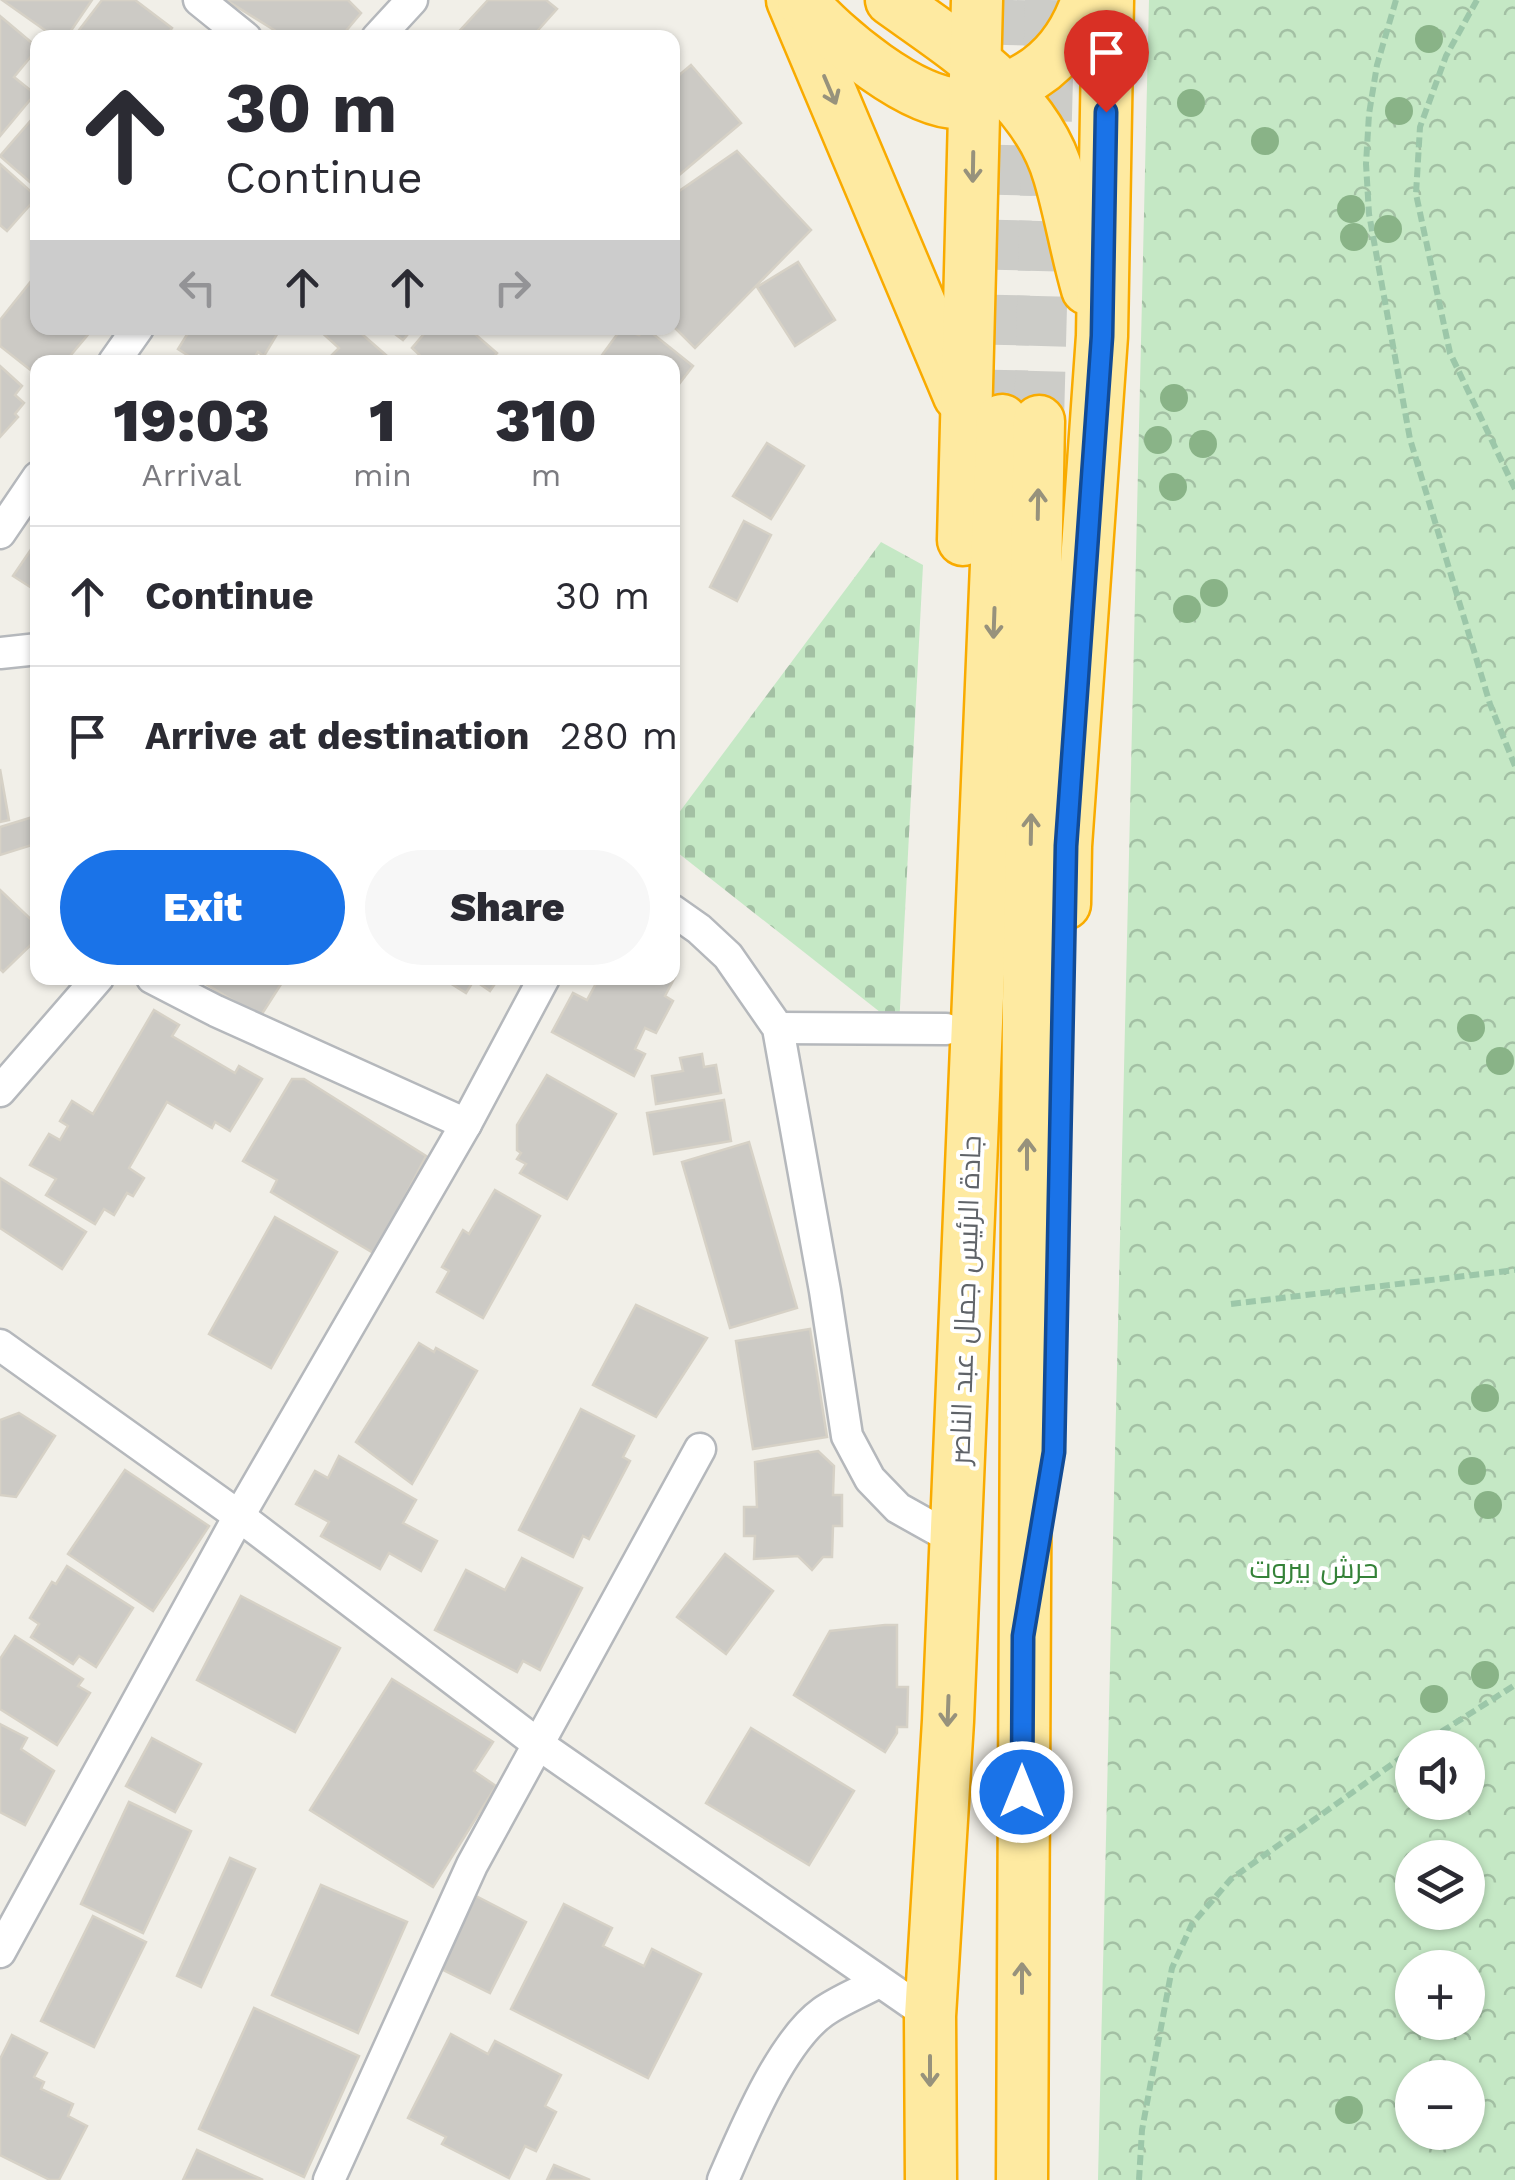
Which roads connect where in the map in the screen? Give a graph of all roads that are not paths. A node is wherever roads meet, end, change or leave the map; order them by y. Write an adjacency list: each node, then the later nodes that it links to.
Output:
1 (199, 0): 9 (street)
2 (412, 0): 10 (street)
3 (792, 0): 13 (highway, one-way to 13)
4 (802, 0): 11 (highway)
5 (891, 0): 11 (highway)
6 (977, 0): 11 (highway)
7 (1087, 0): 11 (highway)
8 (1108, 0): 12 (highway)
9 (236, 30)
10 (385, 30)
11 (985, 85): 12 (highway); 13 (highway, one-way to 13)
12 (1102, 336): 31 (highway)
13 (1003, 419): 23 (highway); 30 (highway, جادة الرئيس جمال عبد الناصر, one-way to 30); 31 (highway, جادة الرئيس جمال عبد الناصر, one-way to 13)
14 (30, 489): 15 (street)
15 (0, 534)
16 (30, 649): 17 (street)
17 (0, 653)
18 (680, 917): 22 (street)
19 (92, 985): 24 (street)
20 (166, 985): 25 (street)
21 (540, 985): 25 (street)
22 (778, 1028): 23 (street); 29 (street)
23 (946, 1029): 29 (highway)
24 (0, 1091)
25 (466, 1124): 28 (street)
26 (0, 1345): 28 (street)
27 (700, 1449): 32 (street)
28 (239, 1516): 32 (street); 33 (street)
29 (939, 1531): 30 (highway)
30 (951, 1614): 35 (highway, جادة الرئيس جمال عبد الناصر, one-way to 35)
31 (1023, 1636): 39 (highway, جادة الرئيس جمال عبد الناصر, one-way to 31)
32 (538, 1744): 34 (street); 36 (street)
33 (0, 1952)
34 (879, 1982): 35 (street); 37 (street)
35 (930, 2016): 38 (highway, جادة الرئيس جمال عبد الناصر, one-way to 38)
36 (329, 2180)
37 (724, 2180)
38 (931, 2180)
39 (1022, 2180)

